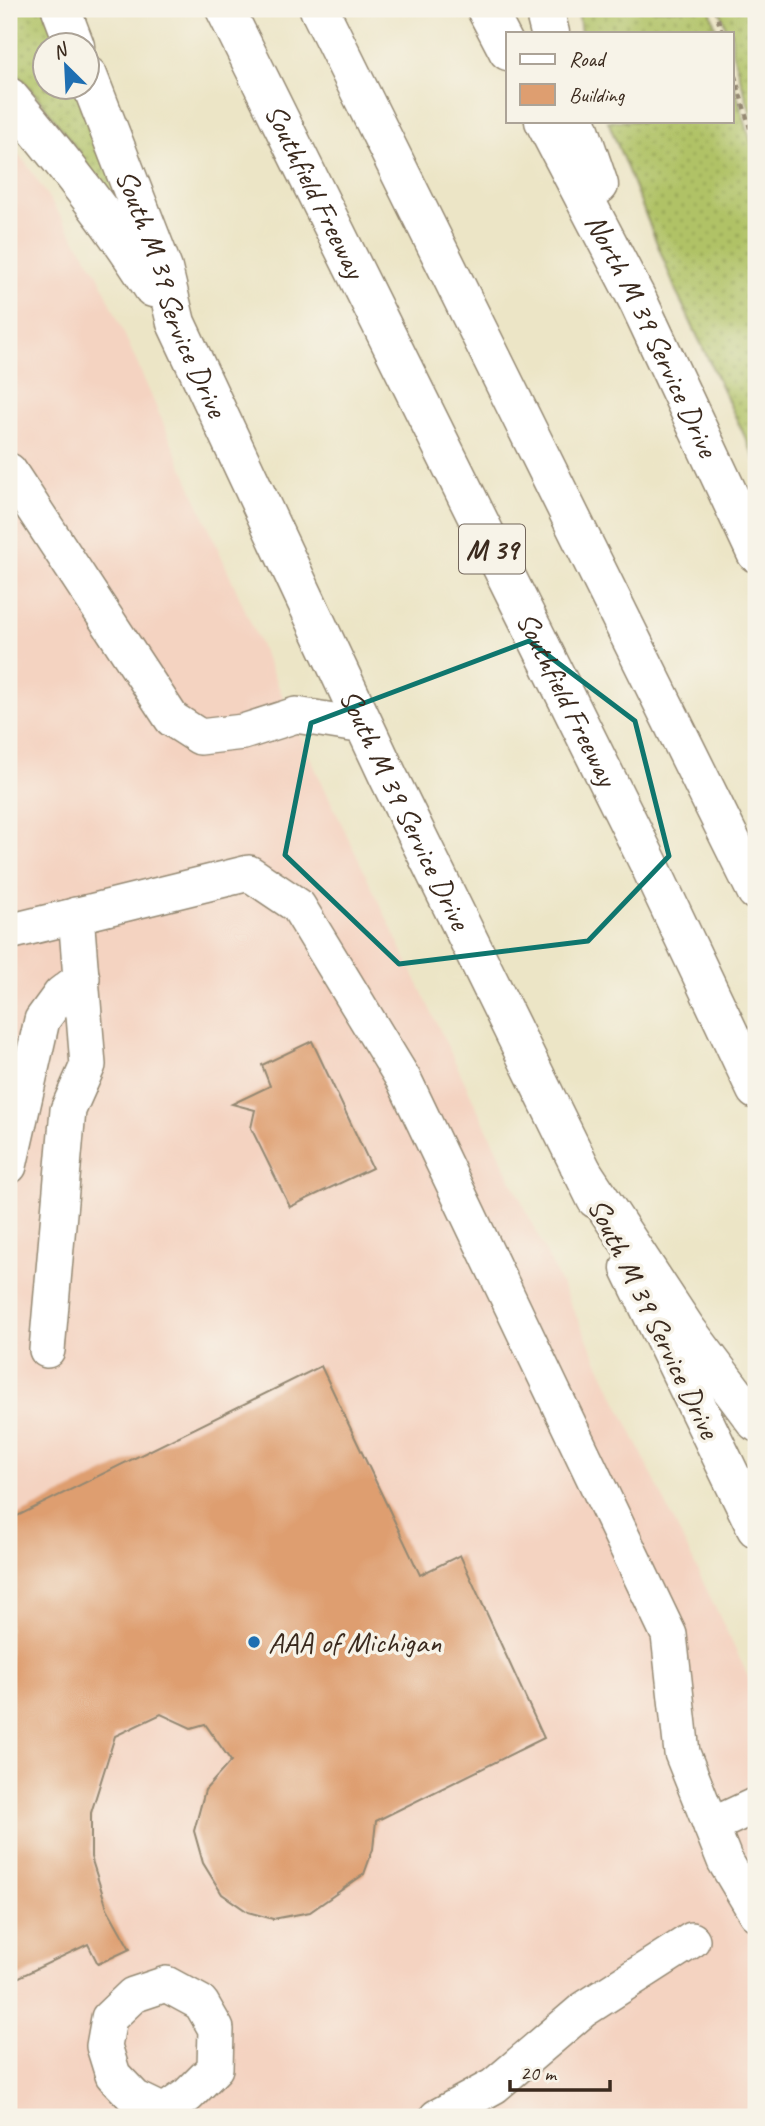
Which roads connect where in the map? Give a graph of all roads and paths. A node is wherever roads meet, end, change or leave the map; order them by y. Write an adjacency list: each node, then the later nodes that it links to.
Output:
1 (61, 9): 7 (main road)
2 (225, 9): 26 (main road, Southfield Freeway / M 39)
3 (319, 9): 22 (main road, M 39)
4 (485, 9): 10 (main road)
5 (544, 9): 8 (main road)
6 (715, 9): 9 (path)
7 (70, 32)
8 (550, 32)
9 (722, 32)
10 (506, 47)
11 (734, 73): 16 (path)
12 (9, 97): 18 (main road)
13 (98, 102): 18 (main road, South M 39 Service Drive)
14 (545, 122): 17 (main road, North M 39 Service Drive)
15 (577, 122): 17 (main road)
16 (756, 149)
17 (639, 303): 20 (main road, North M 39 Service Drive)
18 (176, 323): 21 (main road, South M 39 Service Drive)
19 (9, 471): 21 (lane)
20 (756, 553)
21 (364, 726): 28 (main road, South M 39 Service Drive)
22 (756, 891)
23 (76, 915): 24 (lane); 25 (lane); 33 (lane)
24 (9, 932)
25 (82, 978): 27 (lane); 29 (lane)
26 (756, 1090)
27 (9, 1166)
28 (580, 1168): 30 (main road); 31 (main road, South M 39 Service Drive)
29 (47, 1350)
30 (756, 1422)
31 (756, 1528)
32 (756, 1805): 33 (lane)
33 (711, 1826): 34 (lane)
34 (756, 1913)
35 (692, 1940): 36 (lane)
36 (437, 2117)

